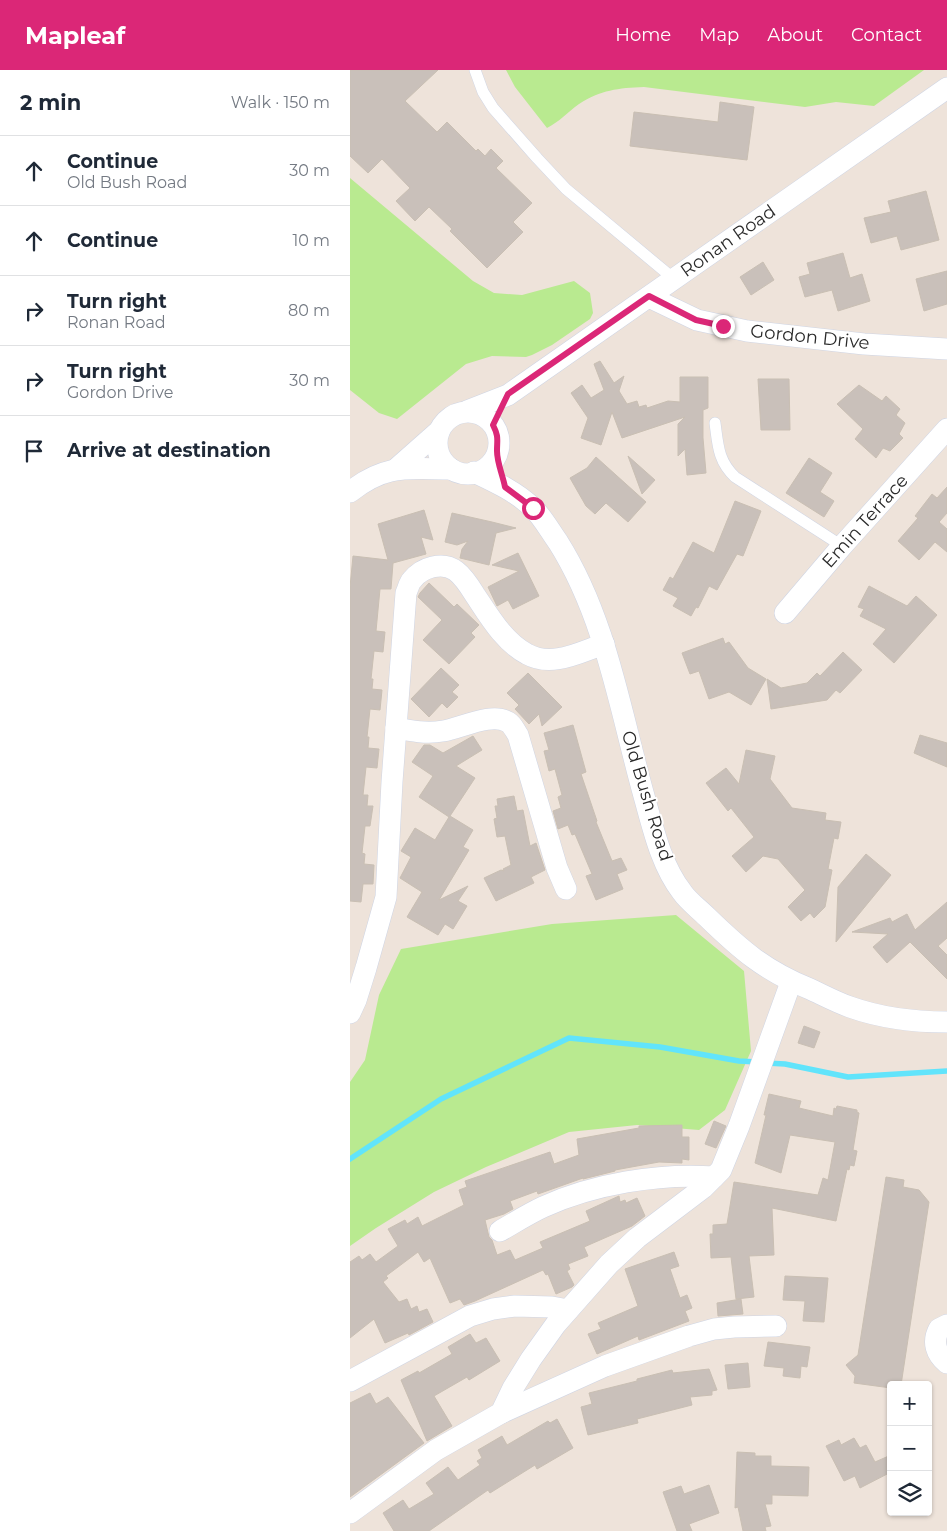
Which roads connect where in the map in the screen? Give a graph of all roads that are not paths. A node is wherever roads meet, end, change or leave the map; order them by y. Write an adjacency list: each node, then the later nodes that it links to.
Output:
1 (475, 70): 3 (lane)
2 (947, 88): 3 (street, Ronan Road)
3 (674, 279): 4 (street, Ronan Road)
4 (649, 296): 5 (street, Gordon Drive); 6 (street, Ronan Road)
5 (947, 349)
6 (508, 394): 7 (street, Ronan Road); 9 (street, Ronan Road)
7 (467, 411): 9 (street); 11 (street)
8 (715, 423): 18 (lane)
9 (493, 425): 12 (street)
10 (947, 430): 18 (street, Emin Terrace)
11 (439, 432): 13 (street); 14 (street)
12 (497, 452): 15 (street); 16 (street)
13 (451, 468): 14 (street); 15 (street)
14 (396, 469): 17 (street)
15 (474, 472): 16 (street, Old Bush Road)
16 (505, 487): 20 (street, Old Bush Road)
17 (350, 492)
18 (842, 546): 19 (street, Emin Terrace)
19 (785, 613)
20 (604, 644): 21 (street); 23 (street, Old Bush Road)
21 (396, 728): 22 (street); 24 (street)
22 (566, 889)
23 (791, 982): 25 (street, Old Bush Road); 26 (street)
24 (350, 1013)
25 (947, 1022)
26 (714, 1177): 27 (street); 28 (street)
27 (500, 1231)
28 (568, 1310): 32 (street); 33 (street)
29 (947, 1325): 31 (street)
30 (776, 1326): 33 (street)
31 (947, 1363)
32 (350, 1381)
33 (502, 1413): 34 (street)
34 (350, 1513)

